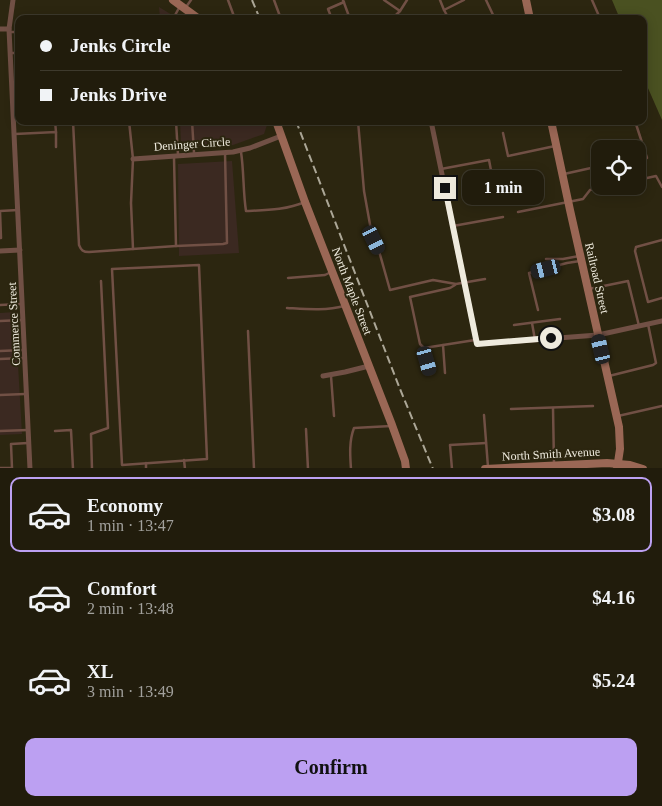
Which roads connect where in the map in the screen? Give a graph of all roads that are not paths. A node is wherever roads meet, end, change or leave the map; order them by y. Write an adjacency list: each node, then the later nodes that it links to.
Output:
1 (13, 0): 29 (street, Commerce Street)
2 (173, 0): 14 (main road)
3 (191, 0): 14 (lane)
4 (228, 0): 19 (lane)
5 (274, 0): 20 (lane)
6 (384, 0): 16 (lane)
7 (407, 0): 16 (lane)
8 (440, 0): 15 (lane)
9 (464, 0): 15 (lane)
10 (486, 0): 25 (lane)
11 (526, 0): 26 (main road)
12 (592, 0): 27 (lane)
13 (343, 1): 21 (lane); 22 (lane)
14 (183, 6): 17 (lane); 18 (main road)
15 (444, 10): 24 (lane)
16 (400, 11): 23 (lane)
17 (176, 15)
18 (194, 15)
19 (234, 15)
20 (280, 15)
21 (330, 15)
22 (348, 15)
23 (396, 15)
24 (447, 15)
25 (493, 15)
26 (529, 15)
27 (599, 15)
28 (0, 28): 29 (street)
29 (10, 30): 30 (lane); 31 (street, Commerce Street)
30 (15, 31)
31 (11, 53): 32 (lane); 33 (street, Commerce Street)
32 (15, 53)
33 (15, 87)
34 (15, 125): 47 (street, Commerce Street)
35 (55, 125): 45 (lane)
36 (73, 125): 73 (lane)
37 (129, 125): 56 (lane)
38 (176, 125): 55 (lane)
39 (192, 125): 54 (lane)
40 (277, 125): 48 (main road, North Maple Street)
41 (358, 125): 83 (lane)
42 (432, 125): 58 (street)
43 (552, 125): 50 (main road, Railroad Street)
44 (636, 125): 49 (lane)
45 (56, 132): 47 (lane); 51 (lane)
46 (503, 133): 50 (lane)
47 (15, 134): 66 (street, Commerce Street)
48 (281, 136): 52 (street, Deninger Circle); 64 (main road, North Maple Street)
49 (641, 140)
50 (556, 146): 59 (main road, Railroad Street)
51 (56, 147)
52 (241, 150): 53 (street, Deninger Circle); 64 (lane)
53 (225, 152): 54 (street, Deninger Circle); 72 (lane)
54 (194, 154): 55 (street, Deninger Circle)
55 (176, 155): 56 (street, Deninger Circle); 72 (lane)
56 (132, 158): 73 (lane)
57 (591, 168): 59 (lane)
58 (441, 169): 61 (lane); 69 (street)
59 (562, 174): 65 (main road, Railroad Street)
60 (646, 178): 62 (lane)
61 (494, 186)
62 (662, 187)
63 (591, 190): 65 (lane)
64 (305, 202): 78 (main road, North Maple Street)
65 (568, 203): 67 (lane); 76 (main road, Railroad Street)
66 (18, 210): 70 (lane); 75 (street, Commerce Street)
67 (518, 212)
68 (503, 217): 69 (lane)
69 (453, 226): 82 (street)
70 (0, 238)
71 (662, 240): 85 (lane)
72 (176, 246): 73 (lane)
73 (133, 249)
74 (0, 250): 75 (street)
75 (20, 250): 86 (street, Commerce Street)
76 (581, 258): 77 (lane); 84 (main road, Railroad Street); 90 (lane)
77 (546, 259)
78 (332, 271): 79 (lane); 88 (main road, North Maple Street)
79 (288, 278)
80 (485, 279): 82 (lane)
81 (101, 281): 138 (lane)
82 (464, 283): 83 (lane); 102 (street)
83 (456, 284): 104 (lane)
84 (588, 289): 98 (lane); 100 (main road, Railroad Street)
85 (662, 298)
86 (23, 304): 87 (lane); 92 (street, Commerce Street)
87 (0, 305)
88 (345, 305): 89 (lane); 109 (main road, North Maple Street)
89 (287, 308)
90 (538, 310)
91 (560, 319): 95 (lane)
92 (24, 320): 93 (lane); 105 (street, Commerce Street)
93 (0, 321)
94 (662, 321): 96 (street)
95 (532, 323): 97 (lane); 101 (lane)
96 (648, 324): 98 (street); 114 (lane)
97 (514, 325)
98 (639, 326): 100 (street)
99 (248, 331): 141 (lane)
100 (598, 335): 101 (street); 114 (main road, Railroad Street)
101 (535, 340): 102 (street)
102 (477, 342): 103 (lane)
103 (443, 345): 104 (lane); 110 (lane)
104 (424, 348): 112 (lane)
105 (25, 350): 106 (lane); 107 (street, Commerce Street)
106 (0, 351)
107 (25, 358): 108 (lane); 115 (street, Commerce Street)
108 (0, 359)
109 (369, 366): 111 (street); 124 (main road, North Maple Street)
110 (445, 373)
111 (331, 374): 113 (street); 122 (lane)
112 (431, 374)
113 (323, 376)
114 (608, 376): 123 (main road, Railroad Street)
115 (27, 394): 116 (lane); 126 (street, Commerce Street)
116 (0, 395)
117 (593, 406): 119 (lane)
118 (662, 406): 123 (lane)
119 (553, 408): 120 (lane); 133 (lane)
120 (511, 409)
121 (484, 415): 130 (lane)
122 (334, 416)
123 (617, 417): 134 (main road, Railroad Street)
124 (392, 426): 143 (lane); 144 (main road, North Maple Street)
125 (306, 429): 142 (lane)
126 (28, 430): 127 (lane); 129 (street, Commerce Street)
127 (0, 431)
128 (55, 431): 137 (lane)
129 (29, 443): 135 (lane); 136 (street, Commerce Street)
130 (486, 443): 145 (lane); 146 (lane)
131 (184, 460): 132 (lane); 132 (lane); 140 (lane)
132 (146, 463): 139 (lane)
133 (554, 465): 134 (main road, North Smith Avenue); 146 (main road, North Smith Avenue)
134 (618, 466): 147 (main road, North Smith Avenue)
135 (0, 468)
136 (30, 468)
137 (73, 468)
138 (92, 468)
139 (146, 468)
140 (185, 468)
141 (254, 468)
142 (308, 468)
143 (351, 468)
144 (406, 468)
145 (452, 468)
146 (487, 468)
147 (643, 468)

